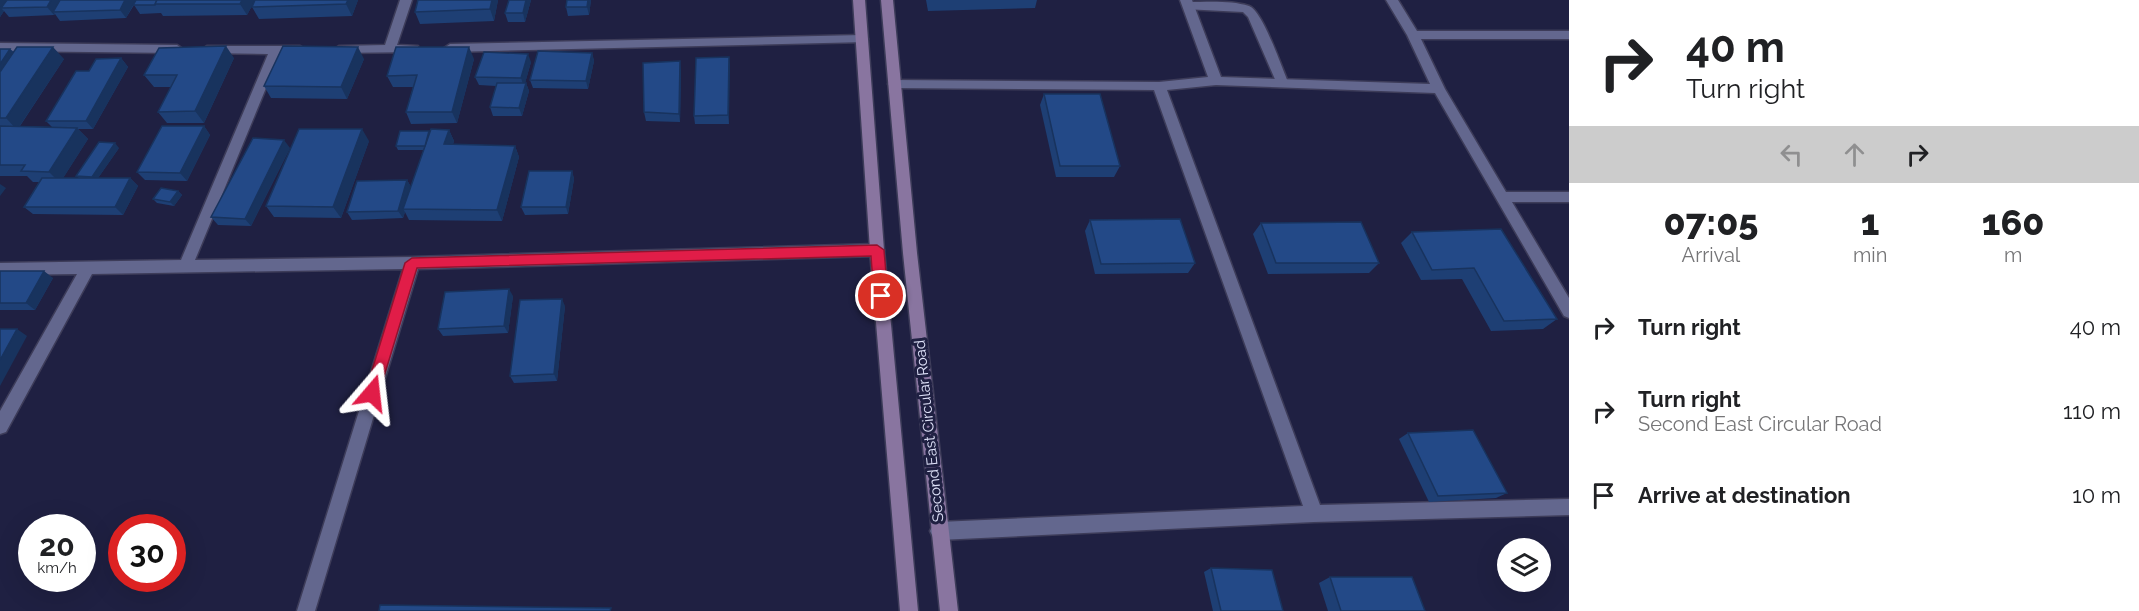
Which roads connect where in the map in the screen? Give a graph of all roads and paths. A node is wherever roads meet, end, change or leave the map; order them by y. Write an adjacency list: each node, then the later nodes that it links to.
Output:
1 (406, 0): 10 (street)
2 (859, 0): 8 (main road)
3 (887, 0): 13 (main road, Second East Circular Road)
4 (1392, 0): 6 (street)
5 (1187, 3): 12 (street); 14 (street)
6 (1413, 34): 7 (street); 16 (street)
7 (1569, 35)
8 (862, 39): 10 (street); 19 (main road)
9 (0, 47): 11 (street)
10 (390, 49): 11 (street)
11 (276, 50): 21 (street)
12 (1216, 81): 14 (street); 15 (street)
13 (894, 84): 15 (street); 28 (main road, Second East Circular Road)
14 (1283, 84): 16 (street)
15 (1159, 86): 27 (street)
16 (1439, 89): 17 (street)
17 (1502, 197): 18 (street); 24 (street)
18 (1569, 197)
19 (877, 250): 20 (street); 30 (main road)
20 (412, 263): 21 (street); 29 (street)
21 (185, 267): 22 (street)
22 (87, 268): 23 (street); 25 (street)
23 (0, 269)
24 (1569, 312)
25 (0, 427)
26 (1569, 507): 27 (street)
27 (1314, 514): 28 (street)
28 (939, 531): 31 (main road, Second East Circular Road)
29 (306, 611)
30 (909, 611)
31 (949, 611)

